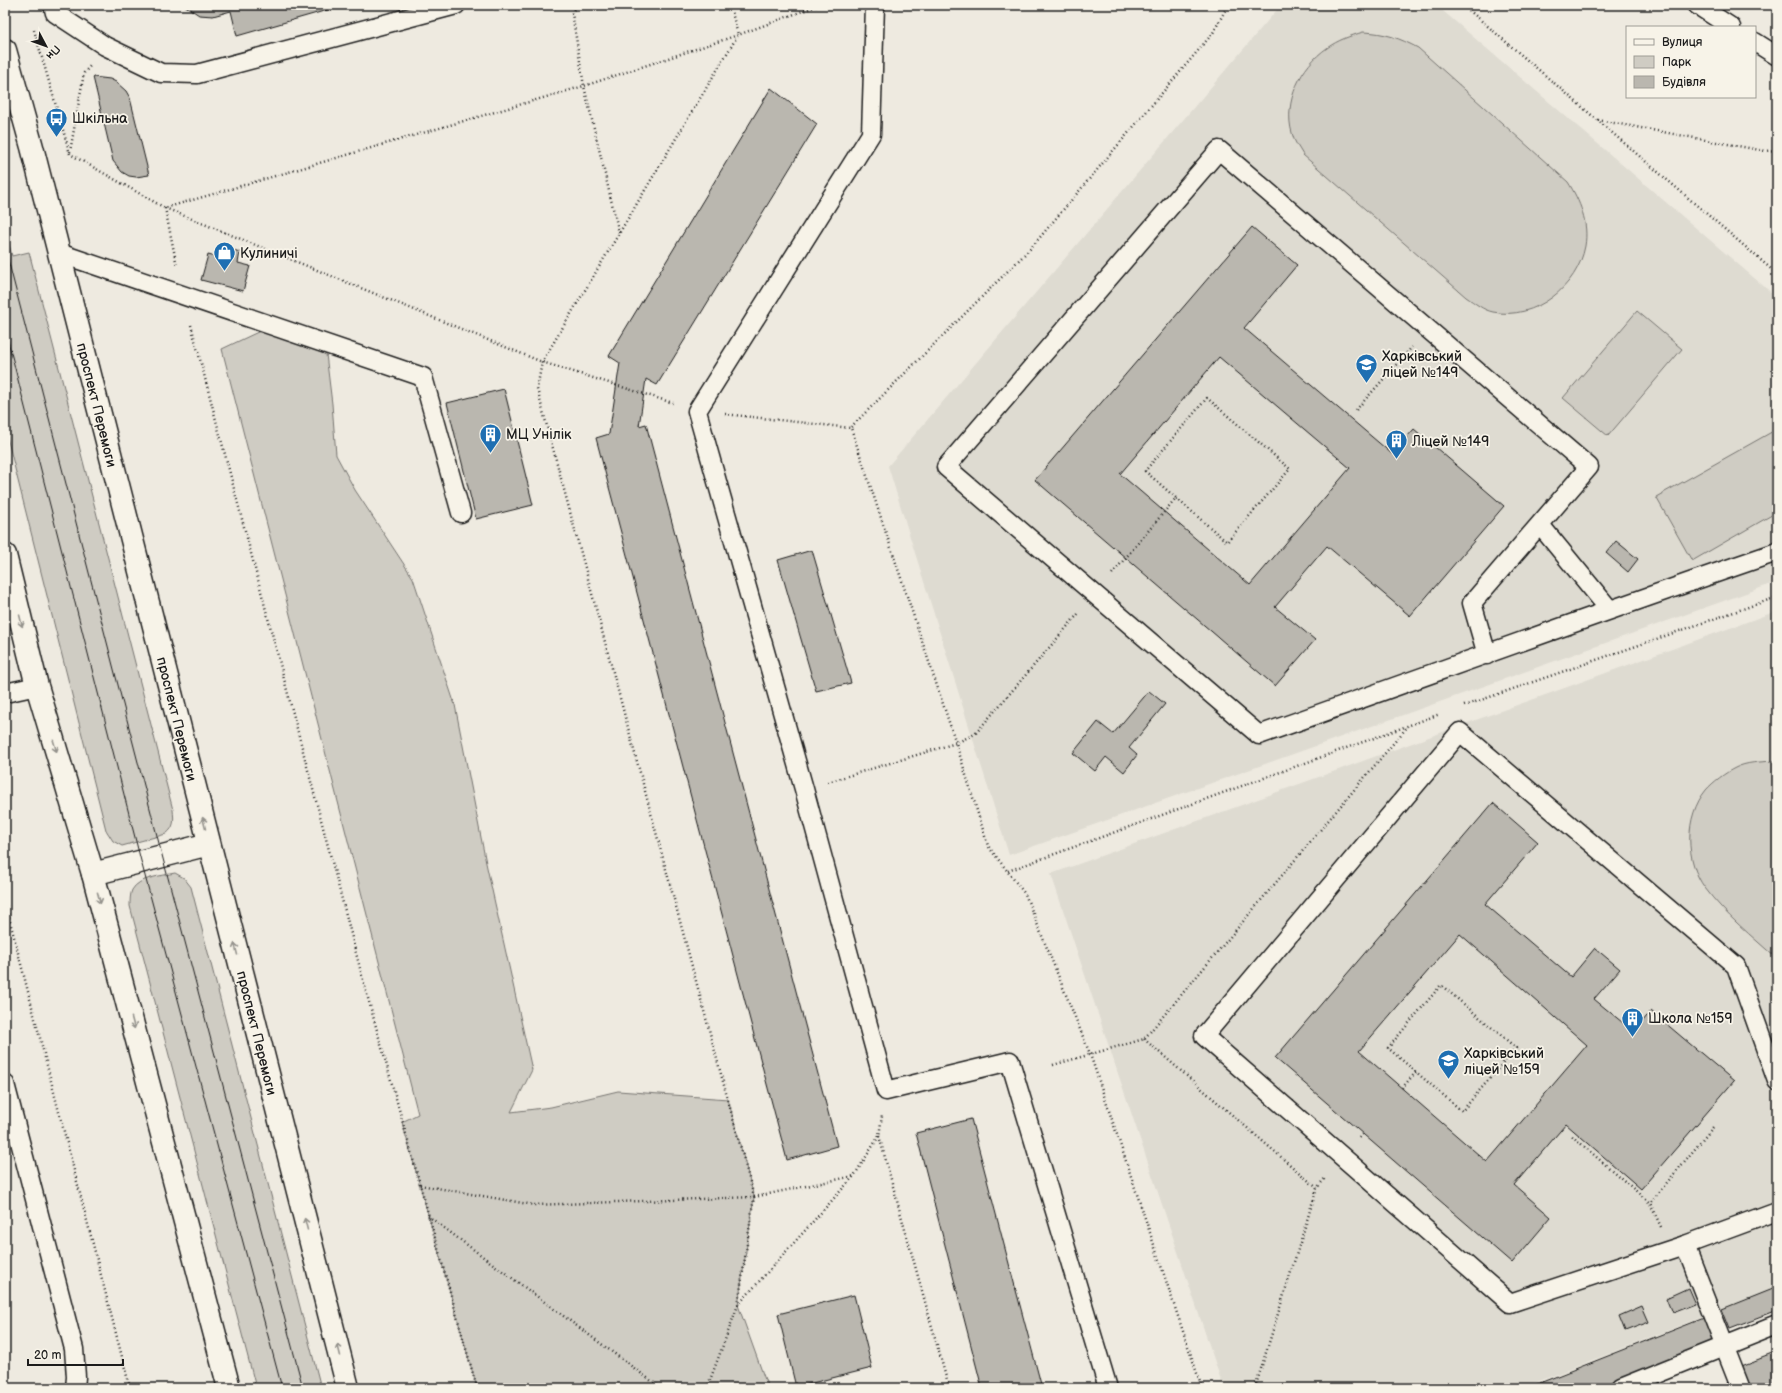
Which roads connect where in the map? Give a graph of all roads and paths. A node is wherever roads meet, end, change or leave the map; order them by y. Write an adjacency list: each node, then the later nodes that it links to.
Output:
1 (53, 5): 14 (lane)
2 (456, 5): 14 (lane)
3 (576, 5): 17 (path)
4 (730, 5): 12 (path)
5 (819, 5): 12 (path)
6 (875, 5): 29 (lane)
7 (1228, 5): 30 (path)
8 (1462, 5): 18 (path)
9 (1697, 5): 10 (lane)
10 (1730, 26)
11 (34, 28): 20 (path)
12 (738, 35): 17 (path); 22 (path)
13 (1756, 43): 16 (lane)
14 (105, 46): 20 (path)
15 (5, 50): 23 (main road, проспект Перемоги)
16 (1777, 56)
17 (584, 86): 21 (path); 22 (path)
18 (1596, 120): 19 (path); 24 (path)
19 (1777, 150)
20 (70, 154): 21 (path)
21 (165, 208): 25 (path); 27 (path)
22 (620, 233): 27 (path)
23 (59, 253): 25 (lane); 47 (main road, проспект Перемоги, one-way to 23)
24 (1777, 274)
25 (183, 294): 32 (lane); 62 (path)
26 (1428, 329): 28 (path); 33 (lane); 36 (lane)
27 (542, 362): 29 (path); 64 (path)
28 (1356, 410)
29 (697, 411): 30 (path); 46 (lane)
30 (851, 428): 45 (path)
31 (1176, 498): 31 (path); 36 (path)
32 (461, 513)
33 (1540, 525): 38 (lane); 39 (lane)
34 (1777, 552): 38 (lane)
35 (5, 555): 40 (main road, one-way to 40)
36 (1095, 594): 39 (lane); 45 (path)
37 (1777, 597): 42 (path)
38 (1609, 610): 39 (lane)
39 (1487, 655)
40 (37, 686): 41 (lane); 49 (main road, one-way to 49)
41 (5, 693)
42 (1461, 707)
43 (1446, 712): 44 (path)
44 (1409, 725): 48 (path); 51 (path)
45 (956, 743): 46 (path); 48 (path)
46 (804, 789): 80 (lane)
47 (209, 844): 49 (main road); 75 (main road, проспект Перемоги, one-way to 47)
48 (1008, 871): 52 (path)
49 (93, 874): 74 (main road, one-way to 74)
50 (5, 902): 73 (path)
51 (1144, 1039): 52 (path); 63 (path)
52 (1090, 1054): 53 (path); 81 (path)
53 (1053, 1065)
54 (1416, 1072): 54 (path); 57 (path)
55 (1777, 1081): 60 (lane)
56 (5, 1084): 72 (lane)
57 (1402, 1088)
58 (1714, 1126): 65 (path)
59 (1572, 1136): 65 (path)
60 (1342, 1158): 63 (path); 68 (lane)
61 (854, 1176): 64 (path); 69 (path); 79 (path)
62 (420, 1185): 64 (path); 67 (path)
63 (1317, 1188): 82 (path)
64 (754, 1197): 69 (path)
65 (1650, 1203): 68 (path)
66 (1777, 1211): 68 (lane)
67 (428, 1216): 76 (path); 77 (path)
68 (1678, 1247): 71 (lane)
69 (738, 1304): 78 (path)
70 (1777, 1325): 71 (lane)
71 (1724, 1346): 83 (lane); 84 (lane)
72 (75, 1388)
73 (130, 1388)
74 (229, 1388)
75 (348, 1388)
76 (477, 1388)
77 (661, 1388)
78 (707, 1388)
79 (949, 1388)
80 (1108, 1388)
81 (1202, 1388)
82 (1255, 1388)
83 (1620, 1388)
84 (1741, 1388)

